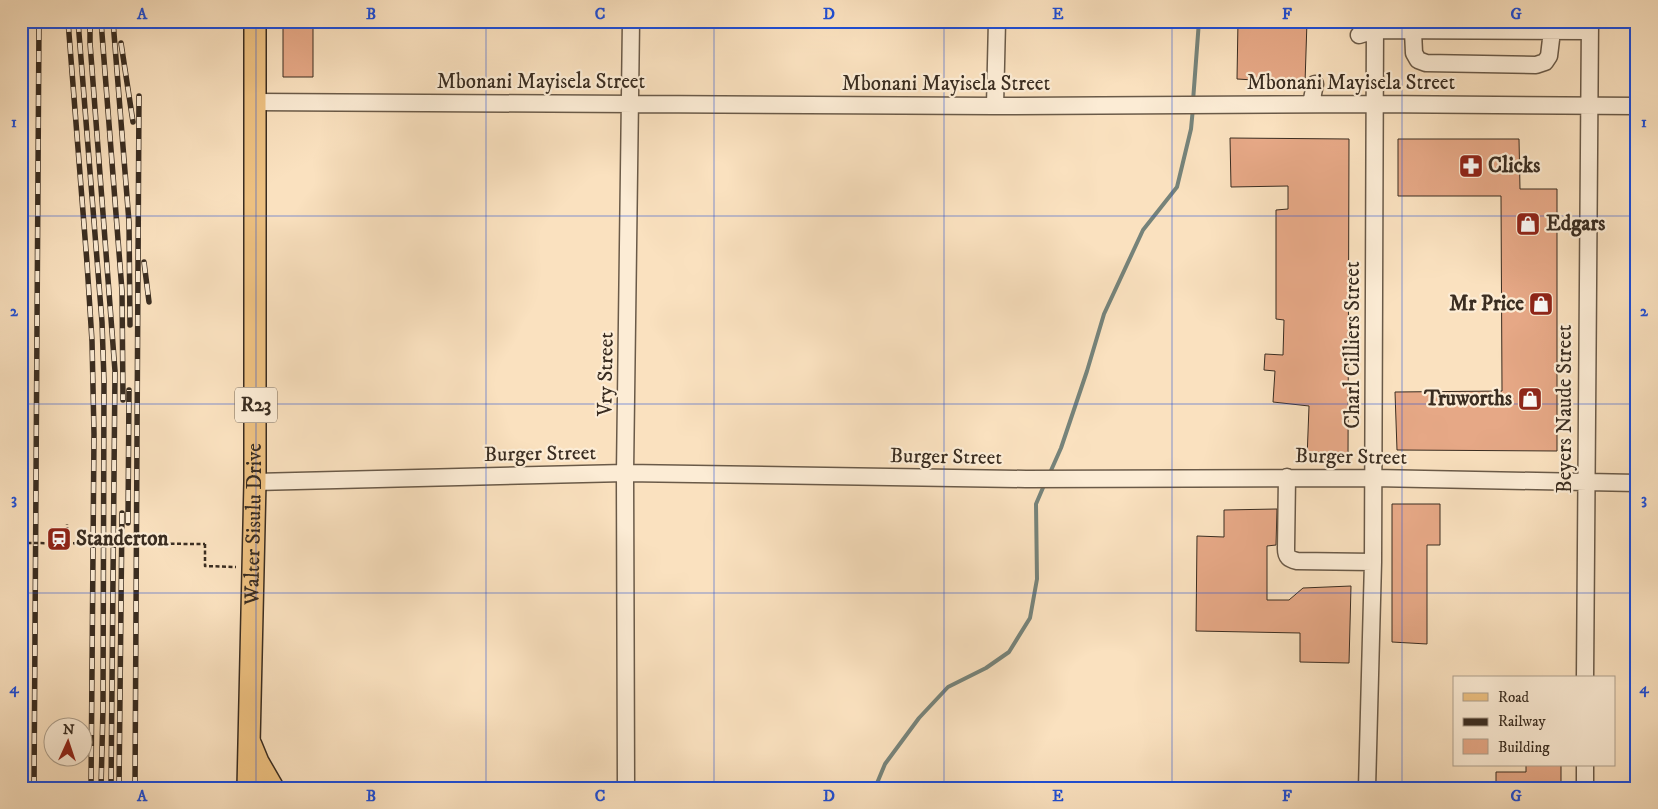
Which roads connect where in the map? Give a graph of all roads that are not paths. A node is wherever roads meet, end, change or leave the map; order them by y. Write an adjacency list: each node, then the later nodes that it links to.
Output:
1 (255, 21): 10 (main road, Walter Sisulu Drive / R23)
2 (631, 21): 11 (street, Vry Street)
3 (997, 21): 15 (street)
4 (1375, 26): 6 (street); 8 (street); 13 (street, Charl Cilliers Street)
5 (1590, 26): 7 (street); 14 (street, Beyers Naude Street)
6 (1413, 31): 7 (street); 7 (street)
7 (1552, 31)
8 (1359, 36)
9 (1315, 84): 12 (street)
10 (255, 102): 11 (street, Mbonani Mayisela Street); 20 (main road, Walter Sisulu Drive / R23)
11 (630, 104): 15 (street, Mbonani Mayisela Street); 17 (street, Vry Street)
12 (1311, 104): 13 (street, Mbonani Mayisela Street); 15 (street, Mbonani Mayisela Street)
13 (1374, 104): 14 (street, Mbonani Mayisela Street); 19 (street, Charl Cilliers Street)
14 (1589, 105): 16 (street, Mbonani Mayisela Street); 21 (street, Beyers Naude Street)
15 (995, 106)
16 (1637, 106)
17 (626, 473): 18 (street, Burger Street); 20 (street, Burger Street); 27 (street, Vry Street)
18 (1287, 477): 19 (street, Burger Street); 23 (street)
19 (1374, 478): 21 (street, Burger Street); 23 (street, Charl Cilliers Street)
20 (255, 482): 25 (main road, Walter Sisulu Drive / R23)
21 (1586, 482): 22 (street, Burger Street); 24 (street, Beyers Naude Street)
22 (1637, 483)
23 (1374, 562): 30 (street, Charl Cilliers Street)
24 (1585, 676)
25 (249, 740): 28 (main road, Walter Sisulu Drive / R23); 29 (main road)
26 (1585, 766): 31 (street)
27 (624, 787)
28 (248, 788)
29 (273, 788)
30 (1367, 788)
31 (1585, 788)

